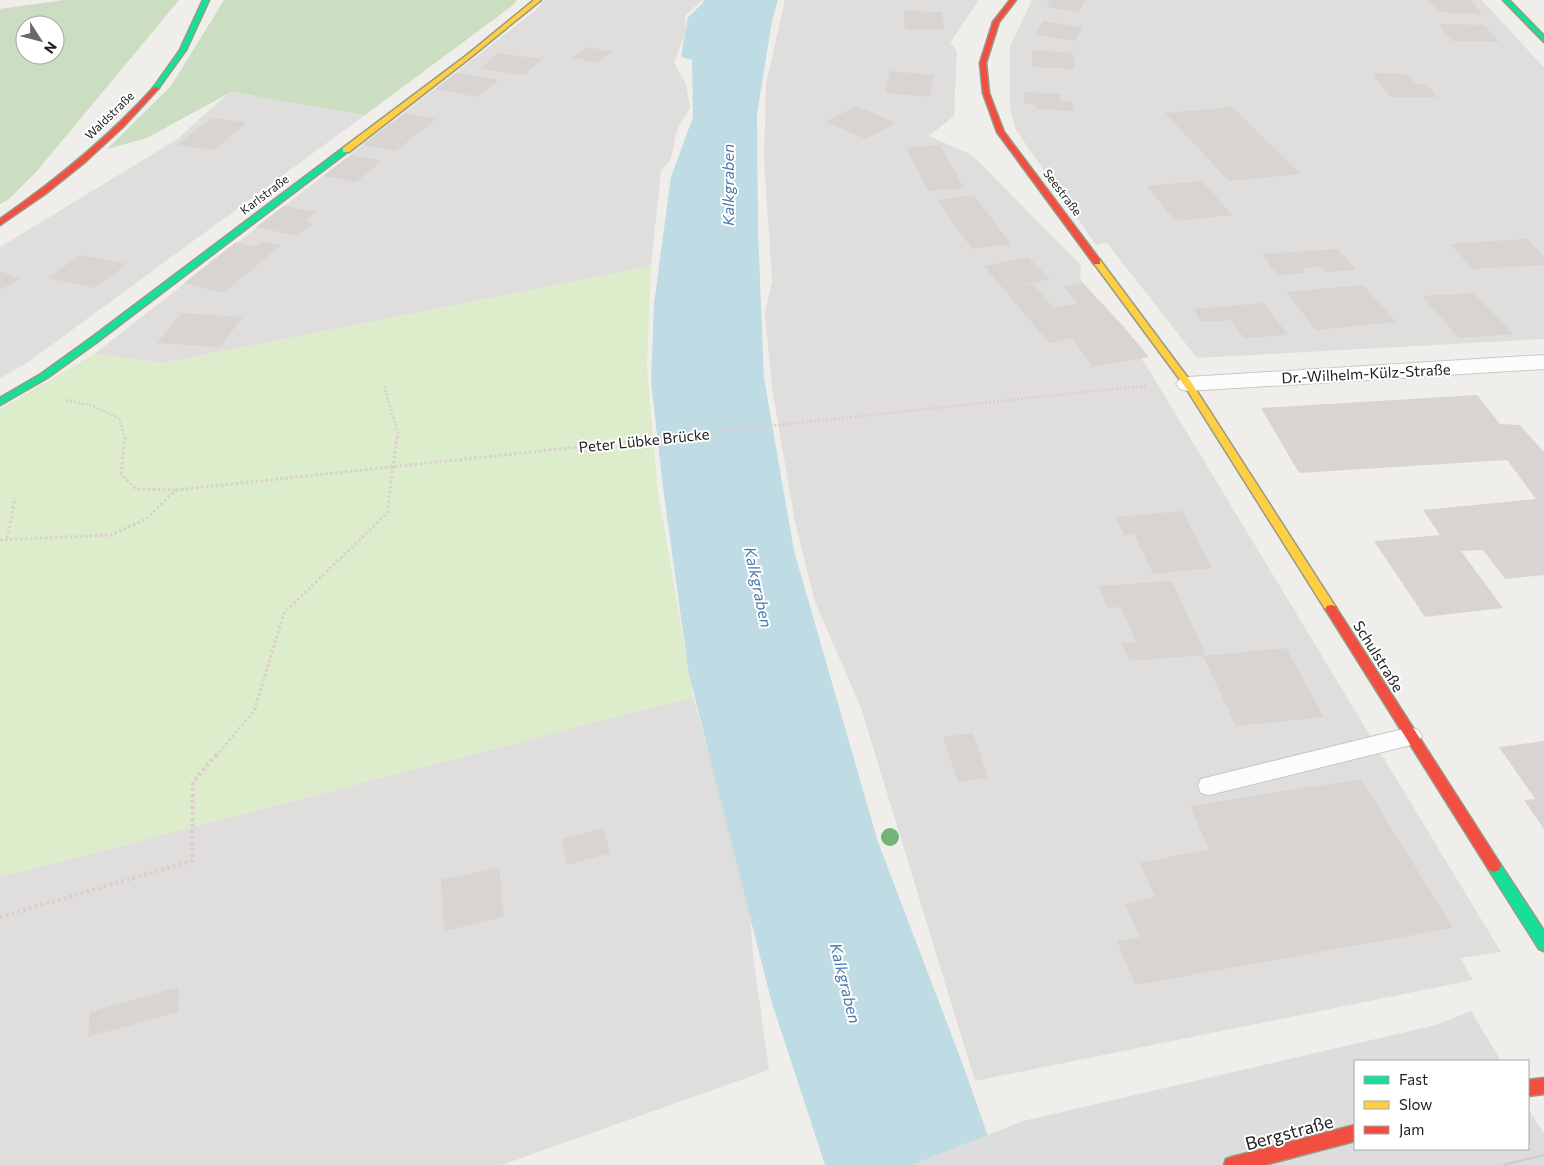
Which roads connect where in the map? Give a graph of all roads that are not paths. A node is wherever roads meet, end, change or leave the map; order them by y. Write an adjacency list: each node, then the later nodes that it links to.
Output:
1 (206, 0): 6 (street, Waldstraße)
2 (538, 0): 9 (street, Karlstraße)
3 (1013, 0): 8 (street, Seestraße)
4 (1506, 0): 5 (street)
5 (1544, 40)
6 (0, 223)
7 (1544, 362): 8 (street, Dr.-Wilhelm-Külz-Straße)
8 (1188, 384): 10 (street, Schulstraße)
9 (0, 402)
10 (1412, 736): 11 (lane); 12 (street, Schulstraße)
11 (1209, 786)
12 (1544, 944)
13 (1544, 1086): 14 (street)
14 (1529, 1088)
15 (1354, 1132): 16 (street, Bergstraße)
16 (1232, 1165)

